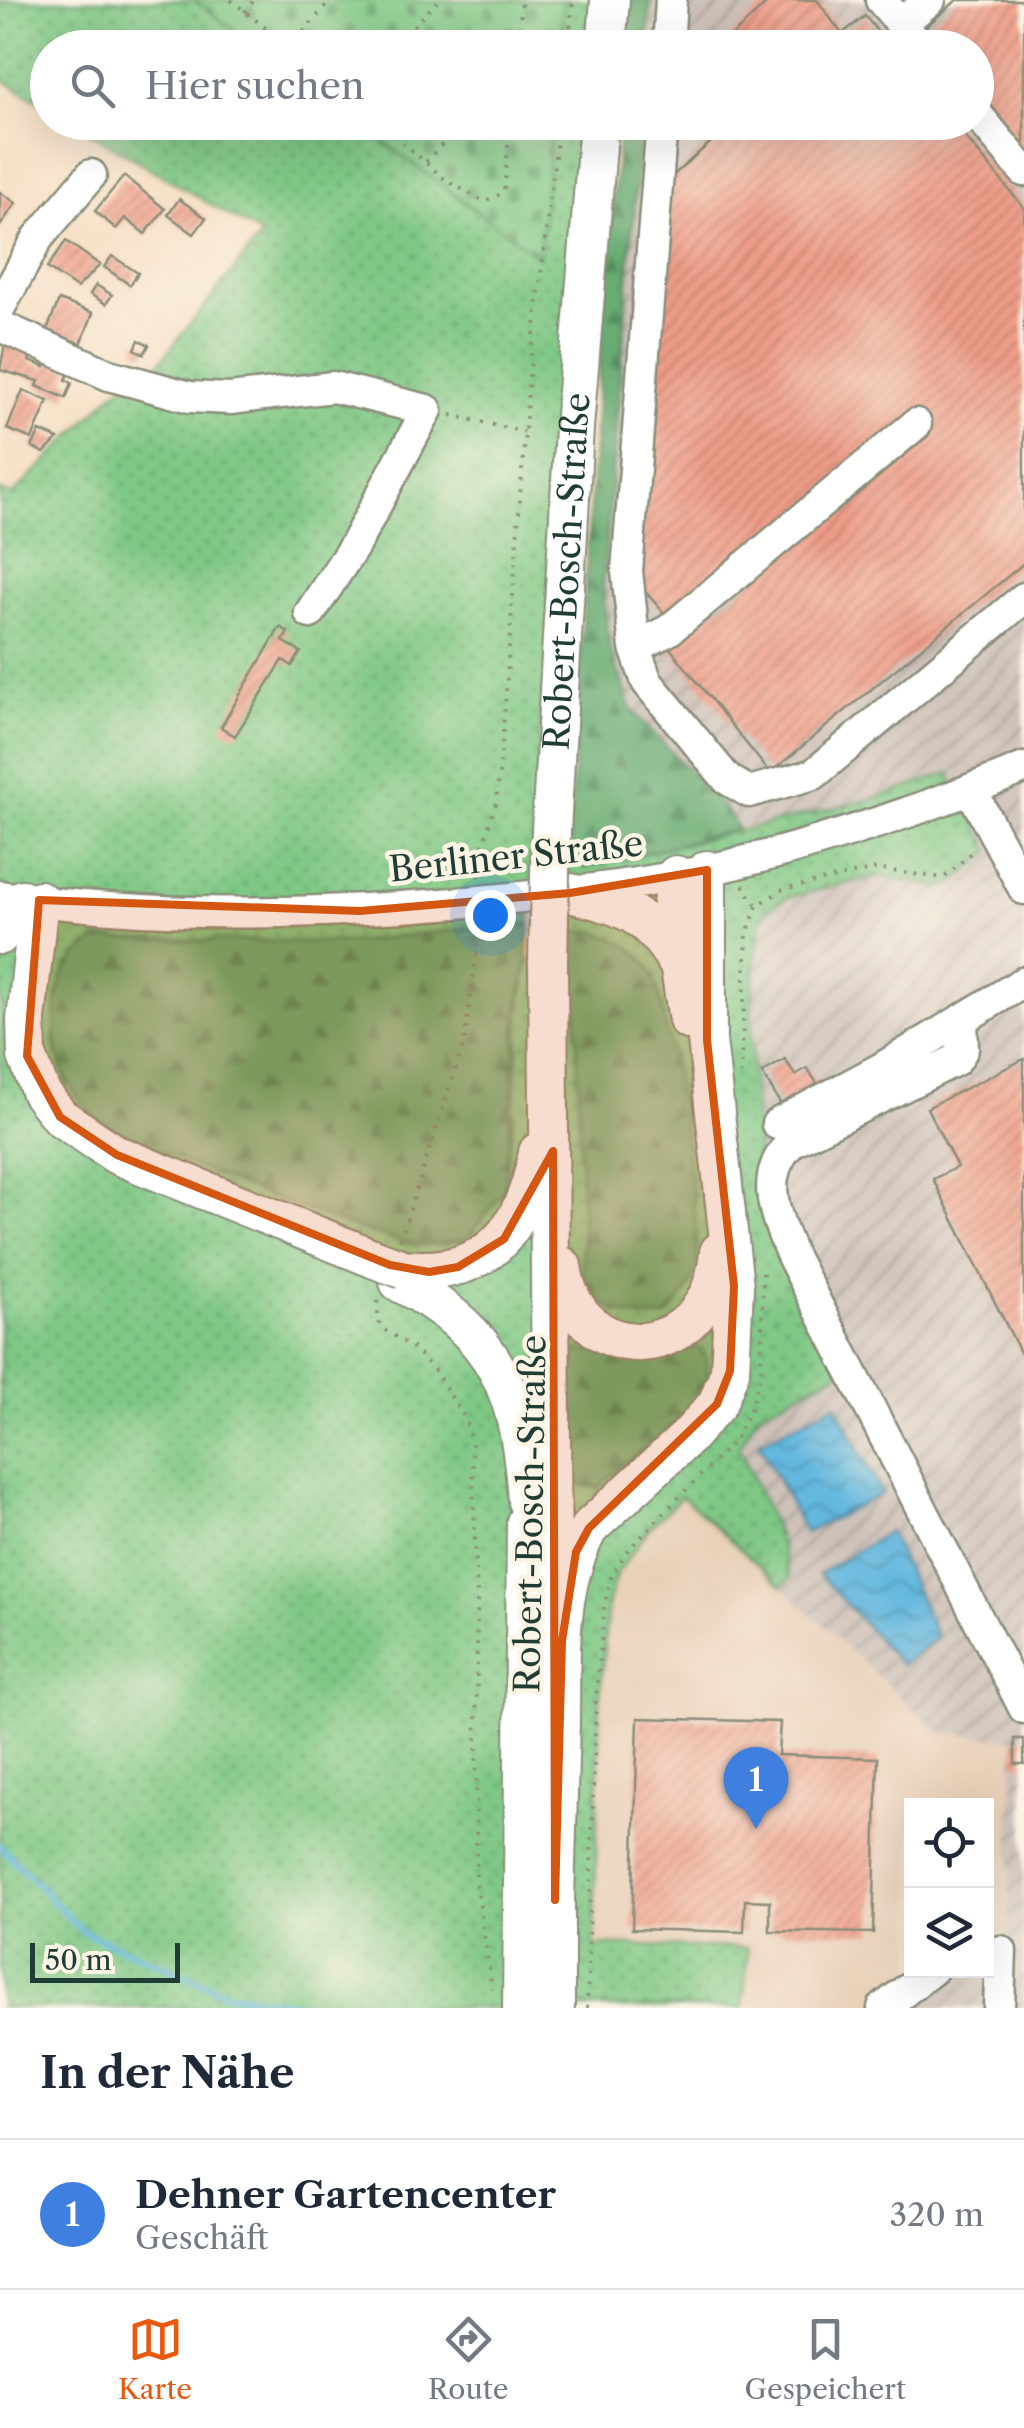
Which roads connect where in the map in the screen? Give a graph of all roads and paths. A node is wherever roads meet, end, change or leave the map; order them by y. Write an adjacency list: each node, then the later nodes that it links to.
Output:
1 (231, 0): 11 (path)
2 (254, 0): 11 (path)
3 (331, 0): 14 (path)
4 (439, 0): 15 (path)
5 (522, 0): 16 (path)
6 (573, 0): 17 (path)
7 (610, 0): 18 (main road)
8 (671, 0): 19 (street)
9 (881, 0): 12 (street)
10 (930, 0): 12 (street)
11 (246, 12): 13 (path)
12 (902, 23): 20 (street)
13 (268, 30)
14 (305, 30)
15 (409, 30)
16 (519, 30)
17 (570, 30)
18 (608, 30)
19 (669, 30)
20 (908, 30)
21 (994, 135): 29 (street)
22 (401, 140): 28 (path)
23 (446, 140): 28 (path)
24 (508, 140): 28 (path)
25 (557, 140): 35 (path)
26 (598, 140): 49 (main road, Robert-Bosch-Straße, bridge)
27 (661, 140): 38 (street)
28 (426, 162)
29 (1024, 171)
30 (91, 175): 31 (street)
31 (0, 307)
32 (0, 326): 33 (street)
33 (426, 410): 35 (path); 37 (street)
34 (916, 424): 38 (street)
35 (526, 432): 45 (path)
36 (1024, 598): 38 (street)
37 (310, 612)
38 (635, 648)
39 (1024, 768): 40 (street, Berliner Straße)
40 (971, 790): 41 (street, Berliner Straße); 42 (street)
41 (691, 873): 43 (street, Berliner Straße); 47 (main road); 58 (main road)
42 (1024, 889)
43 (570, 893): 45 (street, Berliner Straße); 47 (main road)
44 (21, 898): 45 (street, Berliner Straße); 46 (main road); 55 (main road)
45 (480, 901): 55 (path)
46 (0, 935)
47 (678, 965): 54 (main road)
48 (1024, 982): 50 (street)
49 (548, 1020): 52 (main road, Robert-Bosch-Straße); 54 (main road, Robert-Bosch-Straße)
50 (962, 1020): 53 (street); 57 (street)
51 (0, 1064): 55 (main road)
52 (543, 1100): 55 (main road); 56 (main road, Robert-Bosch-Straße)
53 (777, 1124)
54 (552, 1194): 58 (main road, Robert-Bosch-Straße)
55 (388, 1271): 56 (main road); 61 (path)
56 (526, 1500): 61 (main road, Robert-Bosch-Straße)
57 (1024, 1708)
58 (555, 1900): 62 (main road, Robert-Bosch-Straße)
59 (1004, 1952): 64 (street)
60 (922, 1978): 63 (street)
61 (507, 1999)
62 (555, 2008)
63 (883, 2008)
64 (999, 2008)

